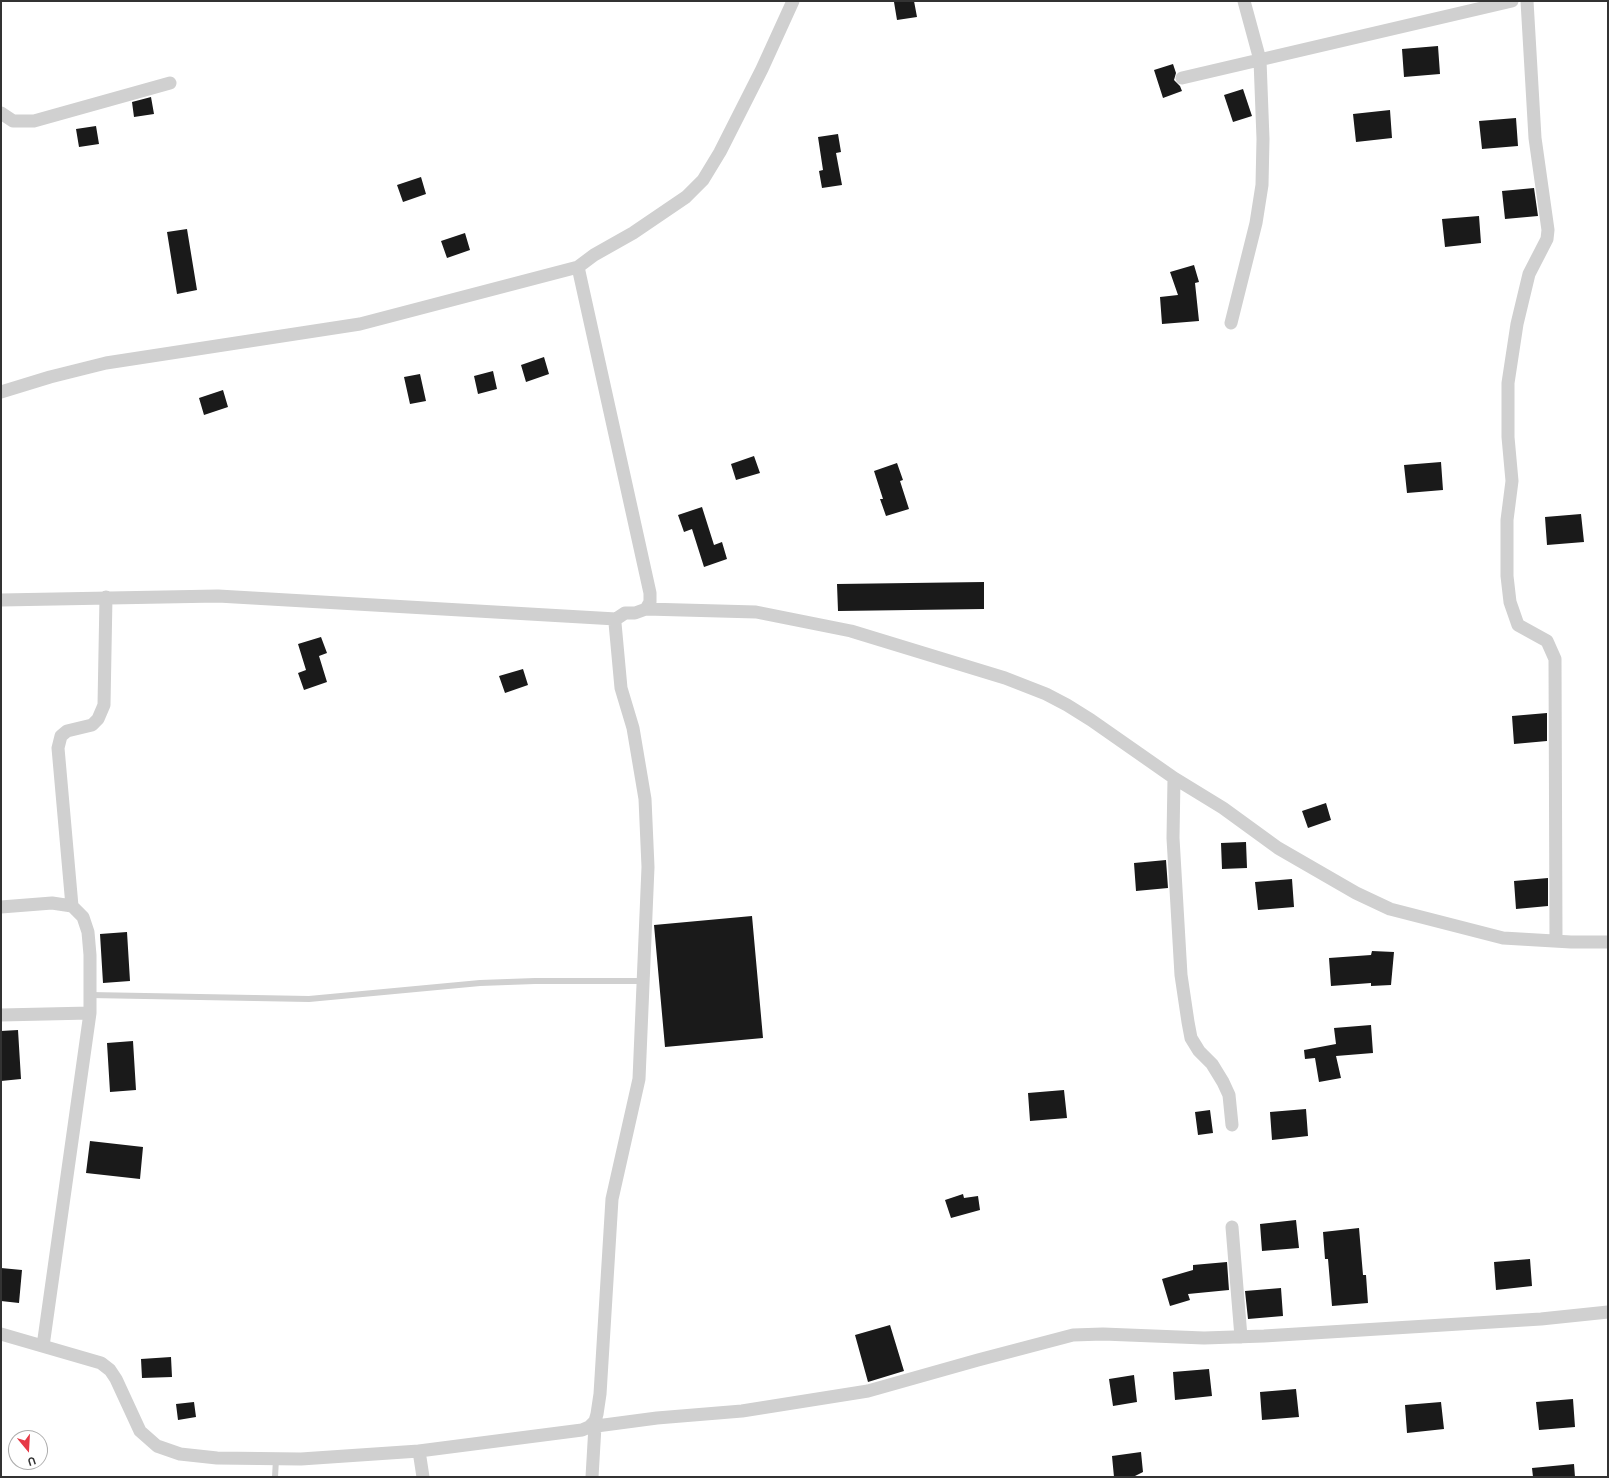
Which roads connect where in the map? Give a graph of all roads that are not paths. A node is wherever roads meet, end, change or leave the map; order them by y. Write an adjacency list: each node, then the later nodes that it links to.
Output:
1 (792, 1): 9 (street)
2 (1244, 1): 5 (street)
3 (1512, 1): 5 (street)
4 (1527, 1): 19 (street)
5 (1260, 60): 6 (street); 10 (street)
6 (1182, 78)
7 (170, 83): 8 (street)
8 (1, 113)
9 (578, 267): 11 (street); 14 (street)
10 (1231, 323)
11 (1, 392)
12 (106, 597): 13 (street); 15 (street); 17 (street)
13 (1, 600)
14 (646, 609): 15 (street); 16 (street)
15 (616, 619): 21 (street)
16 (1174, 778): 19 (street); 25 (street)
17 (72, 906): 18 (street); 22 (street)
18 (1, 907)
19 (1556, 941): 20 (street)
20 (1608, 942)
21 (643, 981): 22 (lane); 31 (street)
22 (90, 995): 23 (street)
23 (90, 1013): 24 (street); 30 (street)
24 (1, 1015)
25 (1232, 1125)
26 (1232, 1227): 29 (street)
27 (1608, 1312): 29 (street)
28 (1, 1334): 30 (street)
29 (1240, 1337): 31 (street)
30 (43, 1346): 33 (street)
31 (592, 1427): 32 (street); 36 (street)
32 (419, 1451): 33 (street); 35 (street)
33 (276, 1459): 34 (lane)
34 (275, 1477)
35 (423, 1477)
36 (592, 1477)

